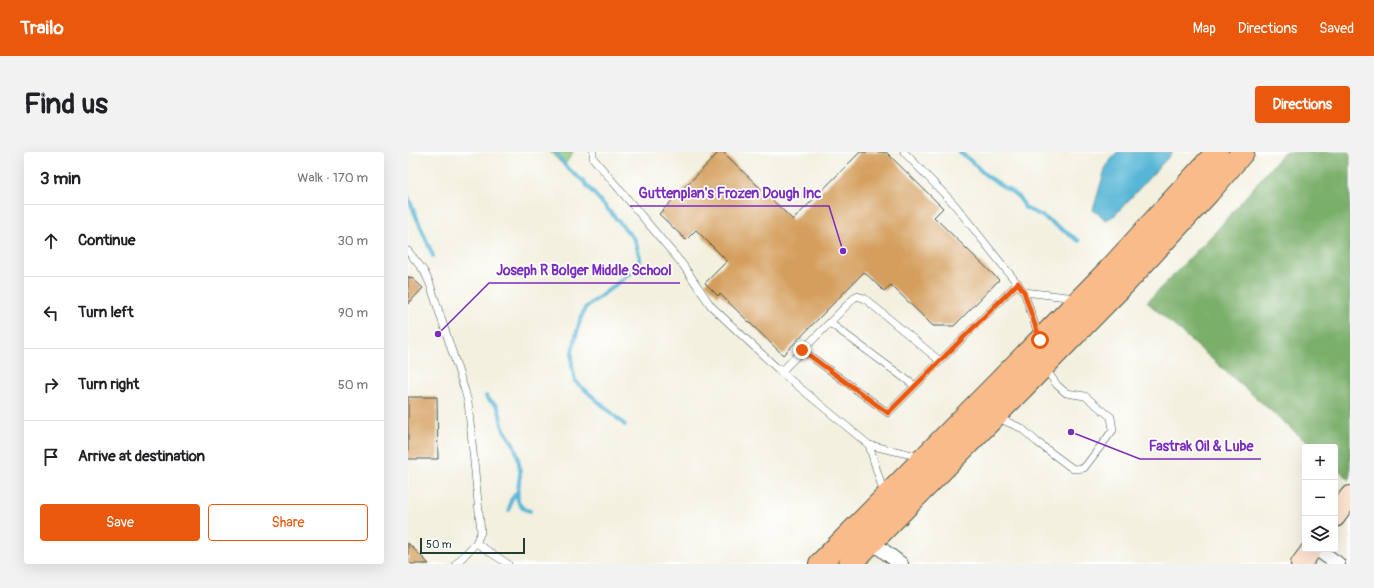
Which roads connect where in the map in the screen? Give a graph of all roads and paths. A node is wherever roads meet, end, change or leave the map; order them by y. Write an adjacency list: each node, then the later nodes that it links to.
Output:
1 (593, 152): 14 (lane)
2 (904, 152): 6 (lane)
3 (1243, 152): 13 (highway)
4 (1215, 153): 8 (highway)
5 (408, 251): 23 (lane)
6 (1018, 283): 7 (lane); 12 (lane)
7 (1024, 292): 8 (lane); 10 (lane)
8 (1080, 299): 10 (highway)
9 (830, 323): 11 (lane); 12 (lane); 15 (lane)
10 (1040, 340): 18 (highway)
11 (802, 350): 14 (lane); 15 (lane)
12 (940, 361): 15 (lane)
13 (1043, 366): 16 (highway); 16 (lane)
14 (781, 372): 17 (lane)
15 (915, 386)
16 (994, 416): 22 (highway)
17 (869, 445): 18 (lane); 20 (lane)
18 (924, 458): 20 (highway)
19 (1350, 496): 21 (street)
20 (885, 498): 28 (highway)
21 (1336, 516)
22 (872, 542): 29 (highway); 30 (street)
23 (476, 543): 26 (lane); 27 (lane)
24 (1310, 552): 31 (street)
25 (1321, 552): 32 (street)
26 (456, 564)
27 (508, 564)
28 (820, 564)
29 (850, 564)
30 (901, 564)
31 (1301, 564)
32 (1338, 564)

